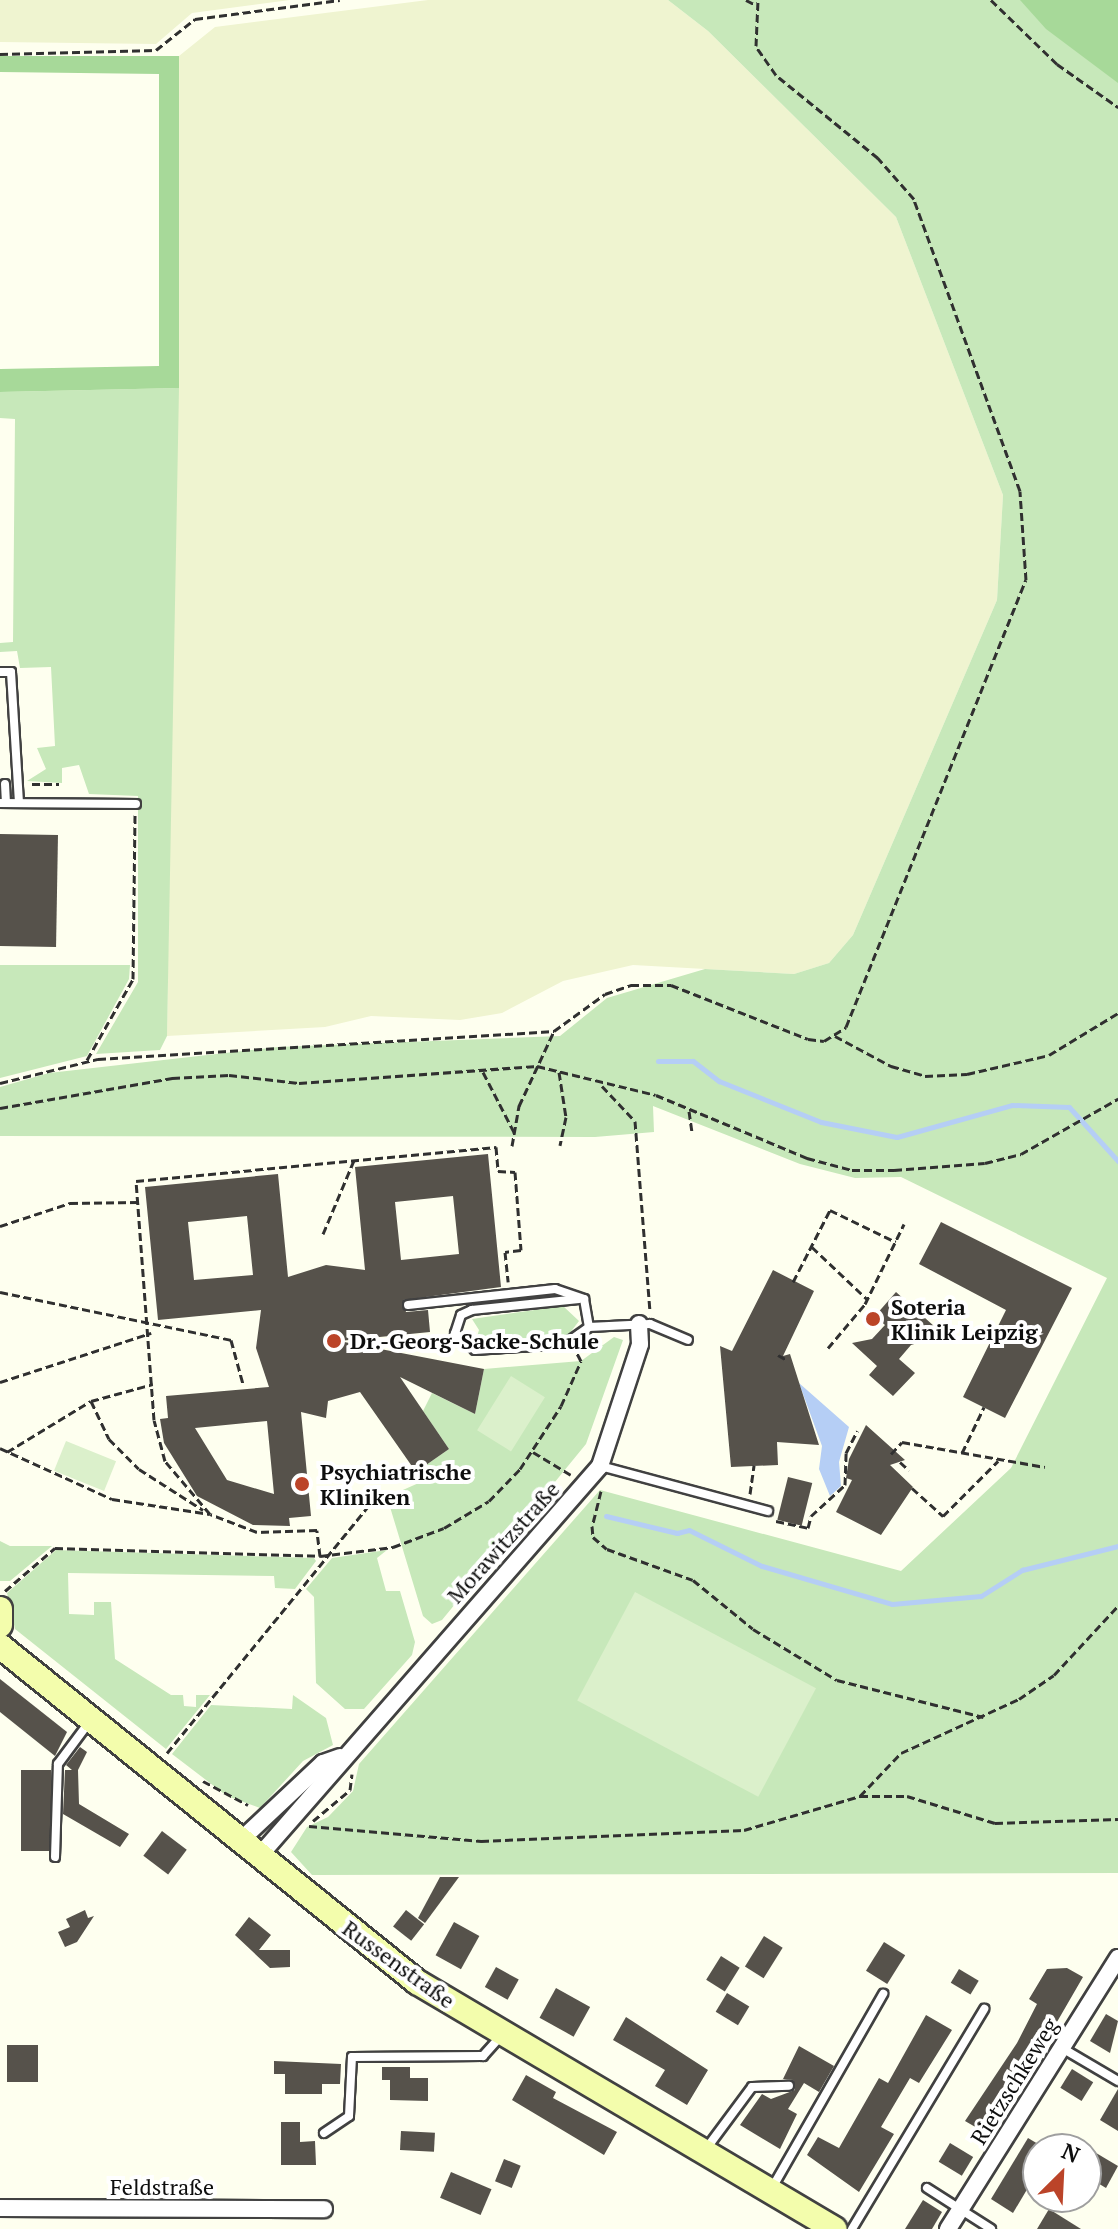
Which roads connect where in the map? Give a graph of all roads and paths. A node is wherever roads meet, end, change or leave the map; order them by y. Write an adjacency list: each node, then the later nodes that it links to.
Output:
1 (340, 0): 6 (path)
2 (746, 0): 5 (path)
3 (758, 0): 5 (path)
4 (991, 0): 7 (path)
5 (757, 6): 15 (path)
6 (0, 54)
7 (1118, 107)
8 (0, 672): 11 (lane)
9 (5, 784): 10 (lane)
10 (3, 803): 11 (lane)
11 (19, 803): 12 (lane)
12 (136, 804): 16 (path)
13 (1118, 1013): 15 (path)
14 (554, 1031): 15 (path); 16 (path); 17 (path)
15 (835, 1036)
16 (86, 1061): 20 (path)
17 (537, 1066): 18 (path); 19 (path); 25 (path)
18 (483, 1072): 23 (path); 25 (path)
19 (559, 1072): 21 (path); 27 (path)
20 (0, 1083)
21 (601, 1085): 24 (path); 43 (path)
22 (1118, 1099): 24 (path)
23 (0, 1108)
24 (689, 1111): 26 (path)
25 (515, 1132): 28 (path)
26 (692, 1133)
27 (560, 1145)
28 (512, 1146)
29 (355, 1158): 30 (path); 33 (path); 38 (path)
30 (138, 1202): 32 (path); 42 (path)
31 (904, 1224): 34 (path)
32 (0, 1226)
33 (323, 1234)
34 (896, 1242): 35 (path); 40 (path)
35 (812, 1247): 36 (path); 40 (path)
36 (793, 1282)
37 (0, 1292): 42 (path)
38 (508, 1293): 39 (lane); 41 (lane)
39 (584, 1299): 44 (lane); 47 (lane)
40 (867, 1299): 48 (path)
41 (408, 1305)
42 (150, 1323): 45 (path); 53 (path)
43 (644, 1324): 44 (lane); 46 (lane); 65 (street, Morawitzstraße)
44 (589, 1327): 47 (lane)
45 (151, 1333): 51 (path); 52 (path)
46 (688, 1340)
47 (572, 1342): 59 (path)
48 (828, 1348)
49 (778, 1355): 50 (path)
50 (787, 1360)
51 (0, 1382)
52 (153, 1384): 54 (path); 73 (path)
53 (243, 1384)
54 (91, 1401): 58 (path); 73 (path)
55 (984, 1407): 60 (path)
56 (857, 1431): 72 (path)
57 (0, 1448): 58 (path)
58 (7, 1452): 73 (path)
59 (533, 1452): 68 (path); 74 (path)
60 (962, 1453): 61 (path); 62 (path)
61 (891, 1454)
62 (1000, 1459): 66 (path); 69 (path)
63 (900, 1462): 67 (path)
64 (754, 1465): 71 (path)
65 (600, 1466): 68 (street, Morawitzstraße); 71 (lane)
66 (1045, 1467)
67 (909, 1470)
68 (593, 1484): 79 (path); 83 (street, Morawitzstraße)
69 (912, 1488)
70 (378, 1494): 74 (path)
71 (747, 1506): 72 (lane)
72 (768, 1511)
73 (210, 1514): 75 (path)
74 (328, 1555): 75 (path); 82 (path)
75 (320, 1556): 76 (path)
76 (2, 1605)
77 (1118, 1606): 79 (path)
78 (0, 1646): 80 (street, Russenstraße)
79 (983, 1717): 86 (path)
80 (91, 1721): 90 (street, Russenstraße); 92 (lane)
81 (155, 1743): 82 (path)
82 (167, 1753): 84 (path)
83 (340, 1757): 90 (street, Morawitzstraße); 91 (street, Morawitzstraße)
84 (180, 1763)
85 (192, 1772): 87 (path)
86 (860, 1796): 88 (path); 89 (path)
87 (248, 1805)
88 (1118, 1819)
89 (305, 1825)
90 (242, 1839): 91 (street, Russenstraße)
91 (261, 1854): 96 (street, Russenstraße)
92 (55, 1857)
93 (1118, 1958): 97 (street, Rietzschkeweg)
94 (883, 1994): 103 (lane)
95 (984, 2009): 108 (lane)
96 (502, 2035): 100 (lane); 101 (street, Russenstraße)
97 (1061, 2047): 98 (lane); 106 (street, Rietzschkeweg)
98 (1118, 2081)
99 (789, 2086): 101 (lane)
100 (324, 2133)
101 (703, 2152): 103 (street, Russenstraße)
102 (927, 2188): 106 (lane)
103 (770, 2191): 107 (street, Russenstraße)
104 (0, 2208): 105 (street, Feldstraße)
105 (324, 2209)
106 (959, 2209): 109 (street, Rietzschkeweg); 110 (lane)
107 (834, 2229)
108 (852, 2229)
109 (948, 2229)
110 (991, 2229)

